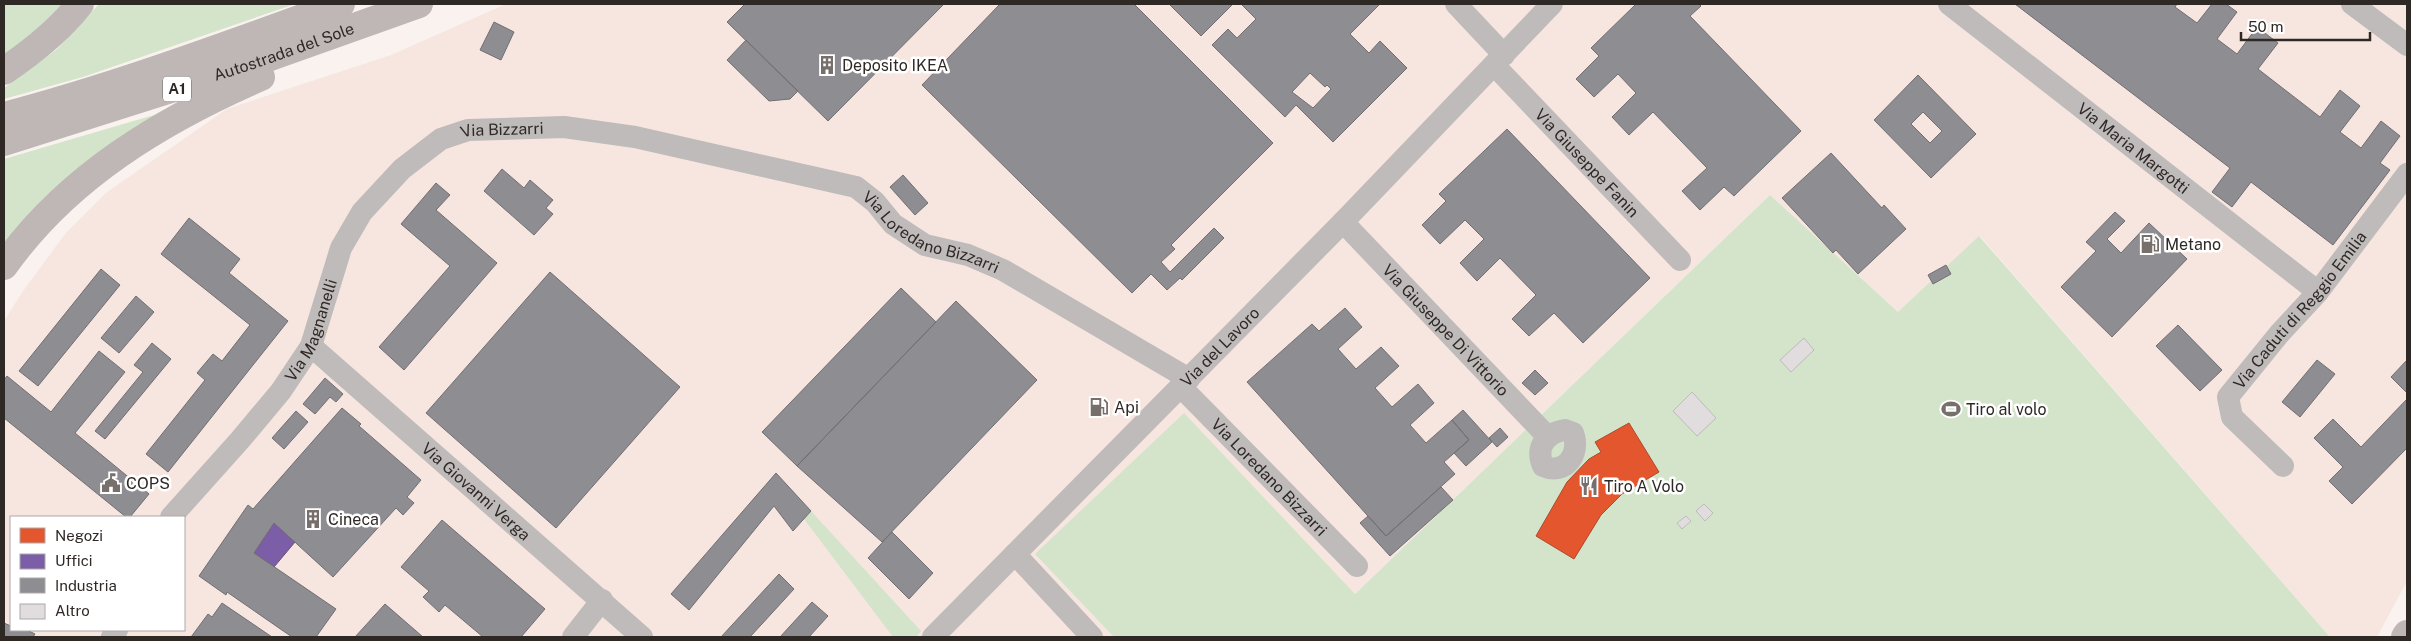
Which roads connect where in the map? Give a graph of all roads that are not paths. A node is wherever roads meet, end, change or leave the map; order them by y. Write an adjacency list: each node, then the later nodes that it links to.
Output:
1 (80, 4): 11 (highway)
2 (341, 4): 12 (highway, Autostrada del Sole / A1)
3 (419, 4): 8 (highway, Autostrada del Sole / A1)
4 (1456, 4): 10 (street)
5 (1552, 4): 10 (street, Via del Lavoro)
6 (1949, 4): 20 (street, Via Maria Margotti)
7 (2352, 4): 9 (street)
8 (348, 31): 15 (highway, Autostrada del Sole / A1); 19 (highway)
9 (2407, 45)
10 (1499, 60): 17 (street, Via del Lavoro); 18 (street, Via Giuseppe Fanin)
11 (4, 71)
12 (4, 116)
13 (564, 128): 14 (street, Via Bizzarri); 22 (street, Via Loredano Bizzarri)
14 (441, 139): 21 (street, Via Magnanelli)
15 (4, 142)
16 (2407, 174): 20 (street, Via Caduti di Reggio Emilia)
17 (1343, 222): 22 (street, Via del Lavoro); 23 (street, Via Giuseppe Di Vittorio)
18 (1680, 260)
19 (4, 266)
20 (2318, 292): 24 (street, Via Caduti di Reggio Emilia)
21 (311, 346): 25 (street, Via Magnanelli); 28 (street, Via Giovanni Verga)
22 (1185, 383): 26 (street, Via del Lavoro); 27 (street, Via Loredano Bizzarri)
23 (1547, 436)
24 (2283, 466)
25 (171, 516)
26 (1015, 554): 31 (street, Via del Lavoro); 32 (street)
27 (1357, 566)
28 (602, 600): 29 (street); 30 (street, Via Giovanni Verga)
29 (573, 637)
30 (642, 637)
31 (933, 637)
32 (1092, 637)

